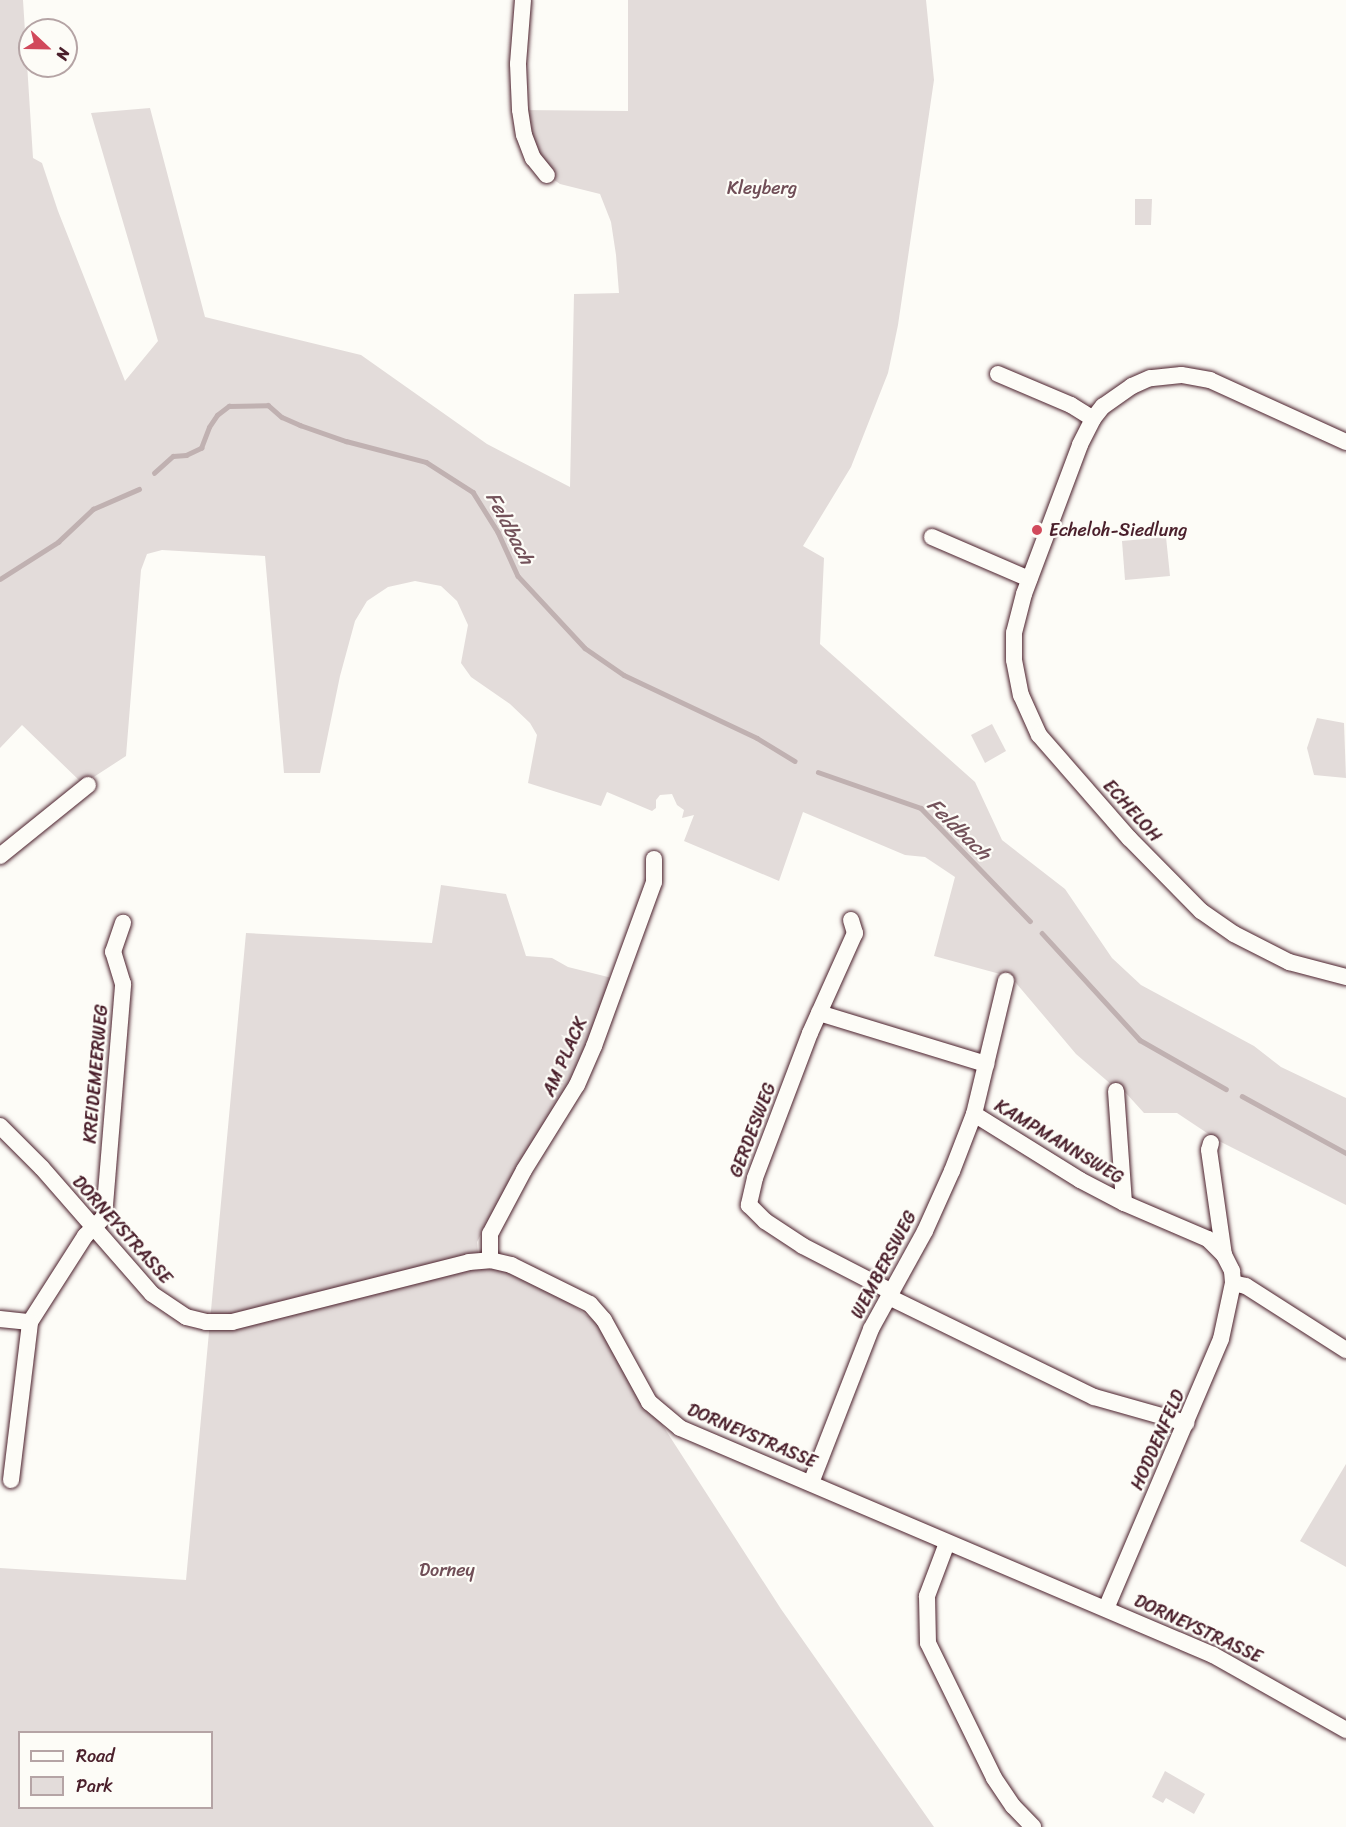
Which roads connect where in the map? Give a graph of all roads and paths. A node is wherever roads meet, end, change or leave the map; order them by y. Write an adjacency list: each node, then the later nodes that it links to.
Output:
1 (523, 0): 2 (street)
2 (547, 175)
3 (998, 374): 4 (street)
4 (1094, 418): 5 (street, ECHELOH); 7 (street, ECHELOH)
5 (1346, 442)
6 (932, 537): 7 (street)
7 (1029, 579): 13 (street, ECHELOH)
8 (88, 785): 9 (street)
9 (0, 856)
10 (654, 859): 24 (street, AM PLACK)
11 (851, 920): 15 (street, GERDESWEG)
12 (123, 923): 22 (street, KREIDEMEERWEG)
13 (1346, 976)
14 (1006, 981): 16 (street, WEMBERSWEG)
15 (819, 1013): 16 (street); 26 (street, GERDESWEG)
16 (986, 1064): 18 (street, WEMBERSWEG)
17 (1116, 1091): 21 (street, KAMPMANNSWEG)
18 (974, 1114): 21 (street, KAMPMANNSWEG); 26 (street, WEMBERSWEG)
19 (0, 1126): 22 (street, DORNEYSTRASSE)
20 (1211, 1143): 23 (street)
21 (1124, 1203): 23 (street, KAMPMANNSWEG)
22 (94, 1226): 24 (street, DORNEYSTRASSE); 28 (street, KREIDEMEERWEG)
23 (1224, 1255): 25 (street)
24 (490, 1260): 32 (street, DORNEYSTRASSE)
25 (1233, 1283): 29 (street); 30 (street, HODDENFELD)
26 (890, 1294): 30 (street, GERDESWEG); 32 (street, WEMBERSWEG)
27 (0, 1319): 28 (street)
28 (30, 1322): 31 (street)
29 (1346, 1350)
30 (1186, 1423): 34 (street, HODDENFELD)
31 (11, 1480)
32 (811, 1483): 33 (street, DORNEYSTRASSE)
33 (947, 1543): 34 (street, DORNEYSTRASSE); 36 (street)
34 (1106, 1609): 35 (street, DORNEYSTRASSE)
35 (1346, 1730)
36 (1033, 1827)

